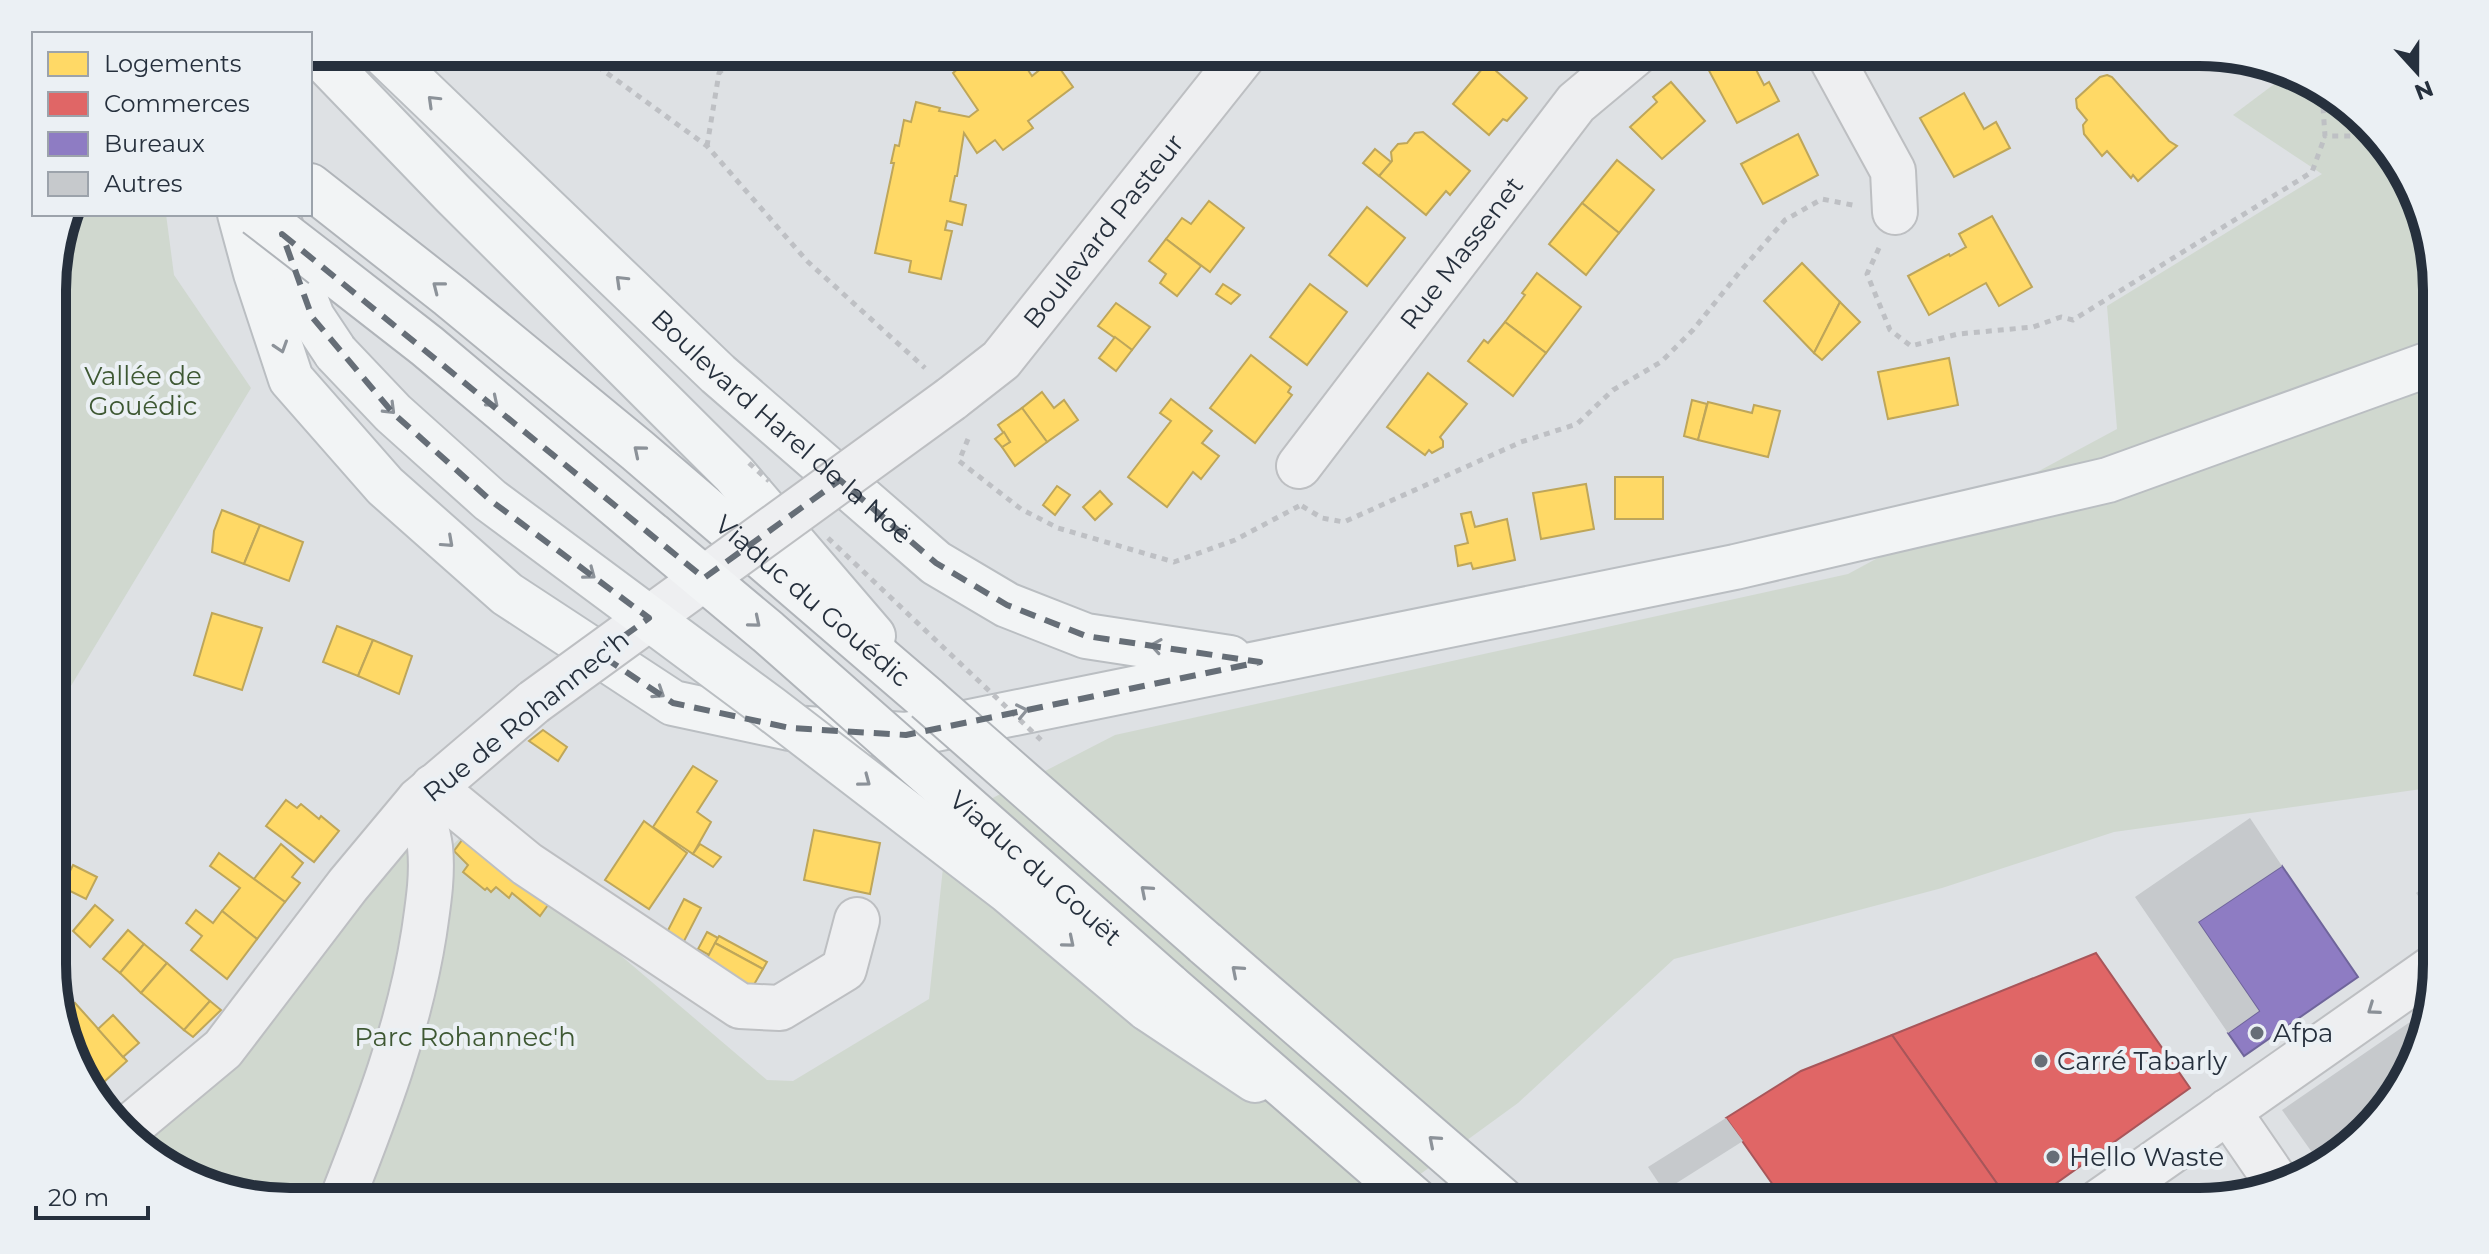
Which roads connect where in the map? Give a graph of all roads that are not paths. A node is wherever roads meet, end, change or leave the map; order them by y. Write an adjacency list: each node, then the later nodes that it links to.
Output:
1 (330, 66): 15 (main road)
2 (397, 66): 14 (main road, Boulevard Harel de la Noë, one-way to 2)
3 (1235, 66): 12 (street, Boulevard Pasteur)
4 (1620, 66): 13 (street, Rue Massenet)
5 (1836, 66): 7 (street)
6 (312, 188): 15 (main road, Viaduc du Gouédic, one-way to 6)
7 (1895, 212)
8 (241, 216): 14 (main road, one-way to 14)
9 (260, 216): 21 (main road, Viaduc du Gouët, one-way to 21, bridge)
10 (278, 216): 21 (main road, one-way to 21, bridge)
11 (2423, 366): 14 (main road)
12 (959, 392): 16 (street, Rue de Rohannec'h, bridge)
13 (1300, 486)
14 (1260, 662)
15 (927, 699): 25 (main road, one-way to 15, bridge)
16 (426, 794): 17 (street); 20 (street, Rue de Rohannec'h); 23 (street)
17 (857, 920)
18 (2423, 975): 19 (street, one-way to 19)
19 (2228, 1111): 22 (street); 26 (street)
20 (134, 1123)
21 (1349, 1143): 24 (main road, Viaduc du Gouët)
22 (2272, 1175)
23 (346, 1188)
24 (1401, 1188)
25 (1488, 1188)
26 (2119, 1188)

